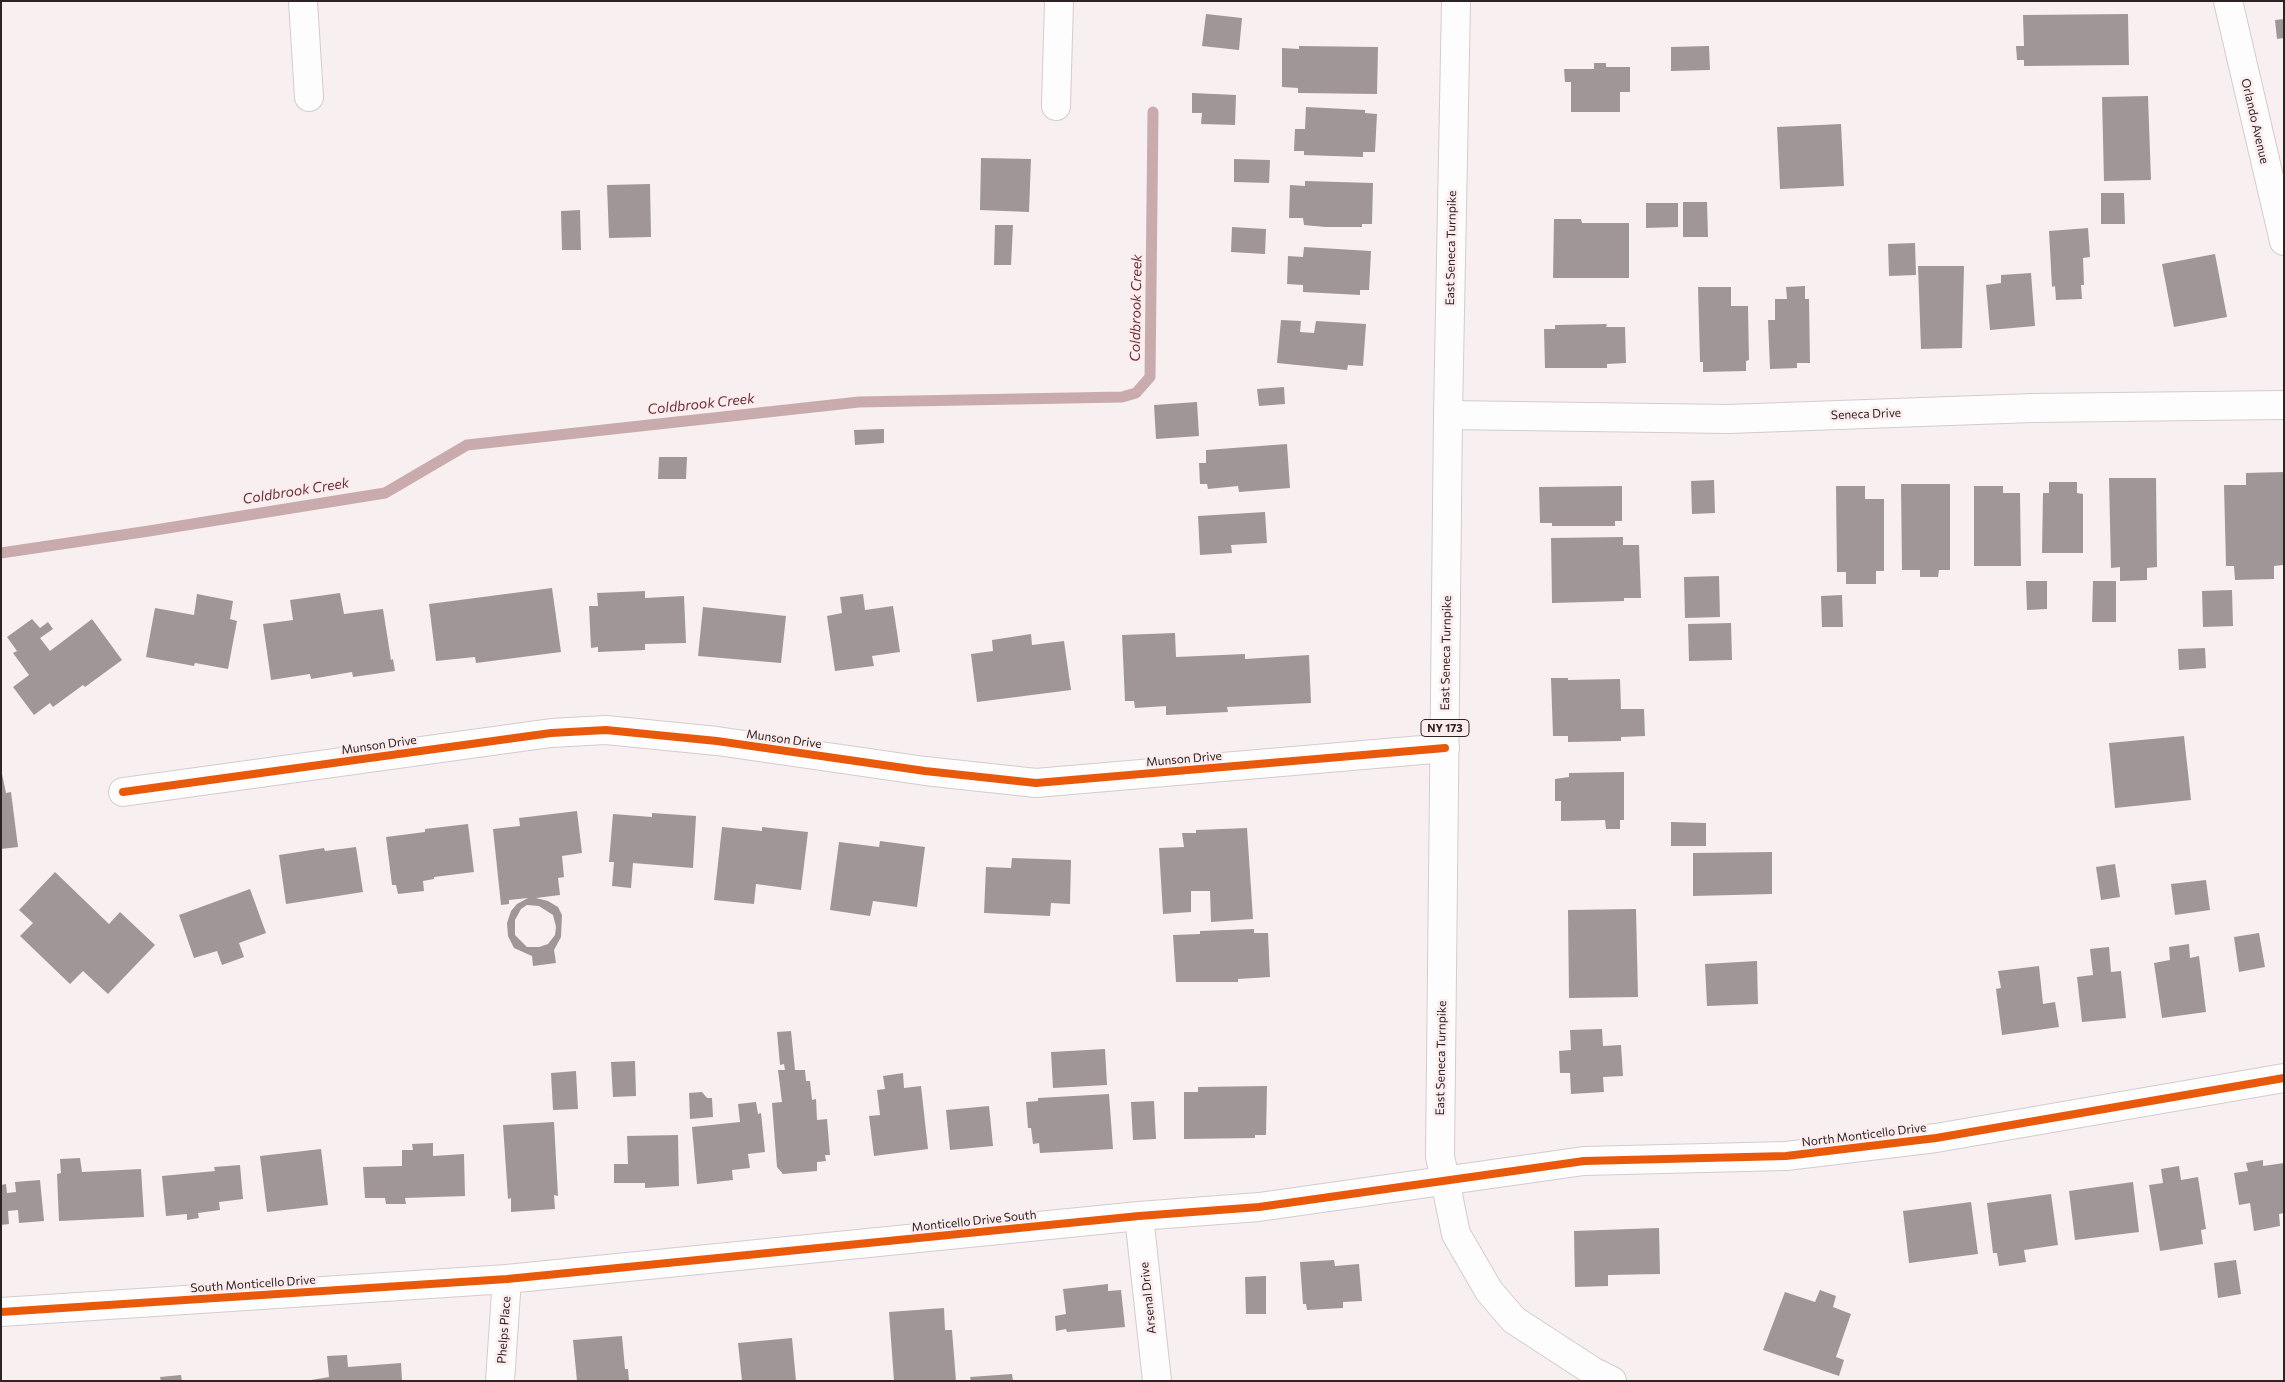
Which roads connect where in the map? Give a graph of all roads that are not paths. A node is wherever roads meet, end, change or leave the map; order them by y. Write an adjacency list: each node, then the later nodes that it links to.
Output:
1 (303, 1): 5 (street)
2 (1059, 1): 6 (street)
3 (1456, 1): 9 (street, East Seneca Turnpike / NY 173)
4 (2228, 1): 7 (street, Orlando Avenue)
5 (309, 97)
6 (1056, 106)
7 (2284, 241)
8 (2284, 405): 9 (street, Seneca Drive)
9 (1448, 415): 10 (street, East Seneca Turnpike / NY 173)
10 (1445, 748): 11 (street, Munson Drive); 13 (street, East Seneca Turnpike / NY 173)
11 (123, 792)
12 (2284, 1078): 13 (street, North Monticello Drive)
13 (1443, 1180): 14 (street, Monticello Drive South); 19 (street, East Seneca Turnpike / NY 173)
14 (1138, 1216): 15 (street, Monticello Drive South); 18 (street, Arsenal Drive)
15 (507, 1278): 16 (street, South Monticello Drive); 17 (street, Phelps Place)
16 (1, 1312)
17 (500, 1381)
18 (1157, 1381)
19 (1612, 1381)

